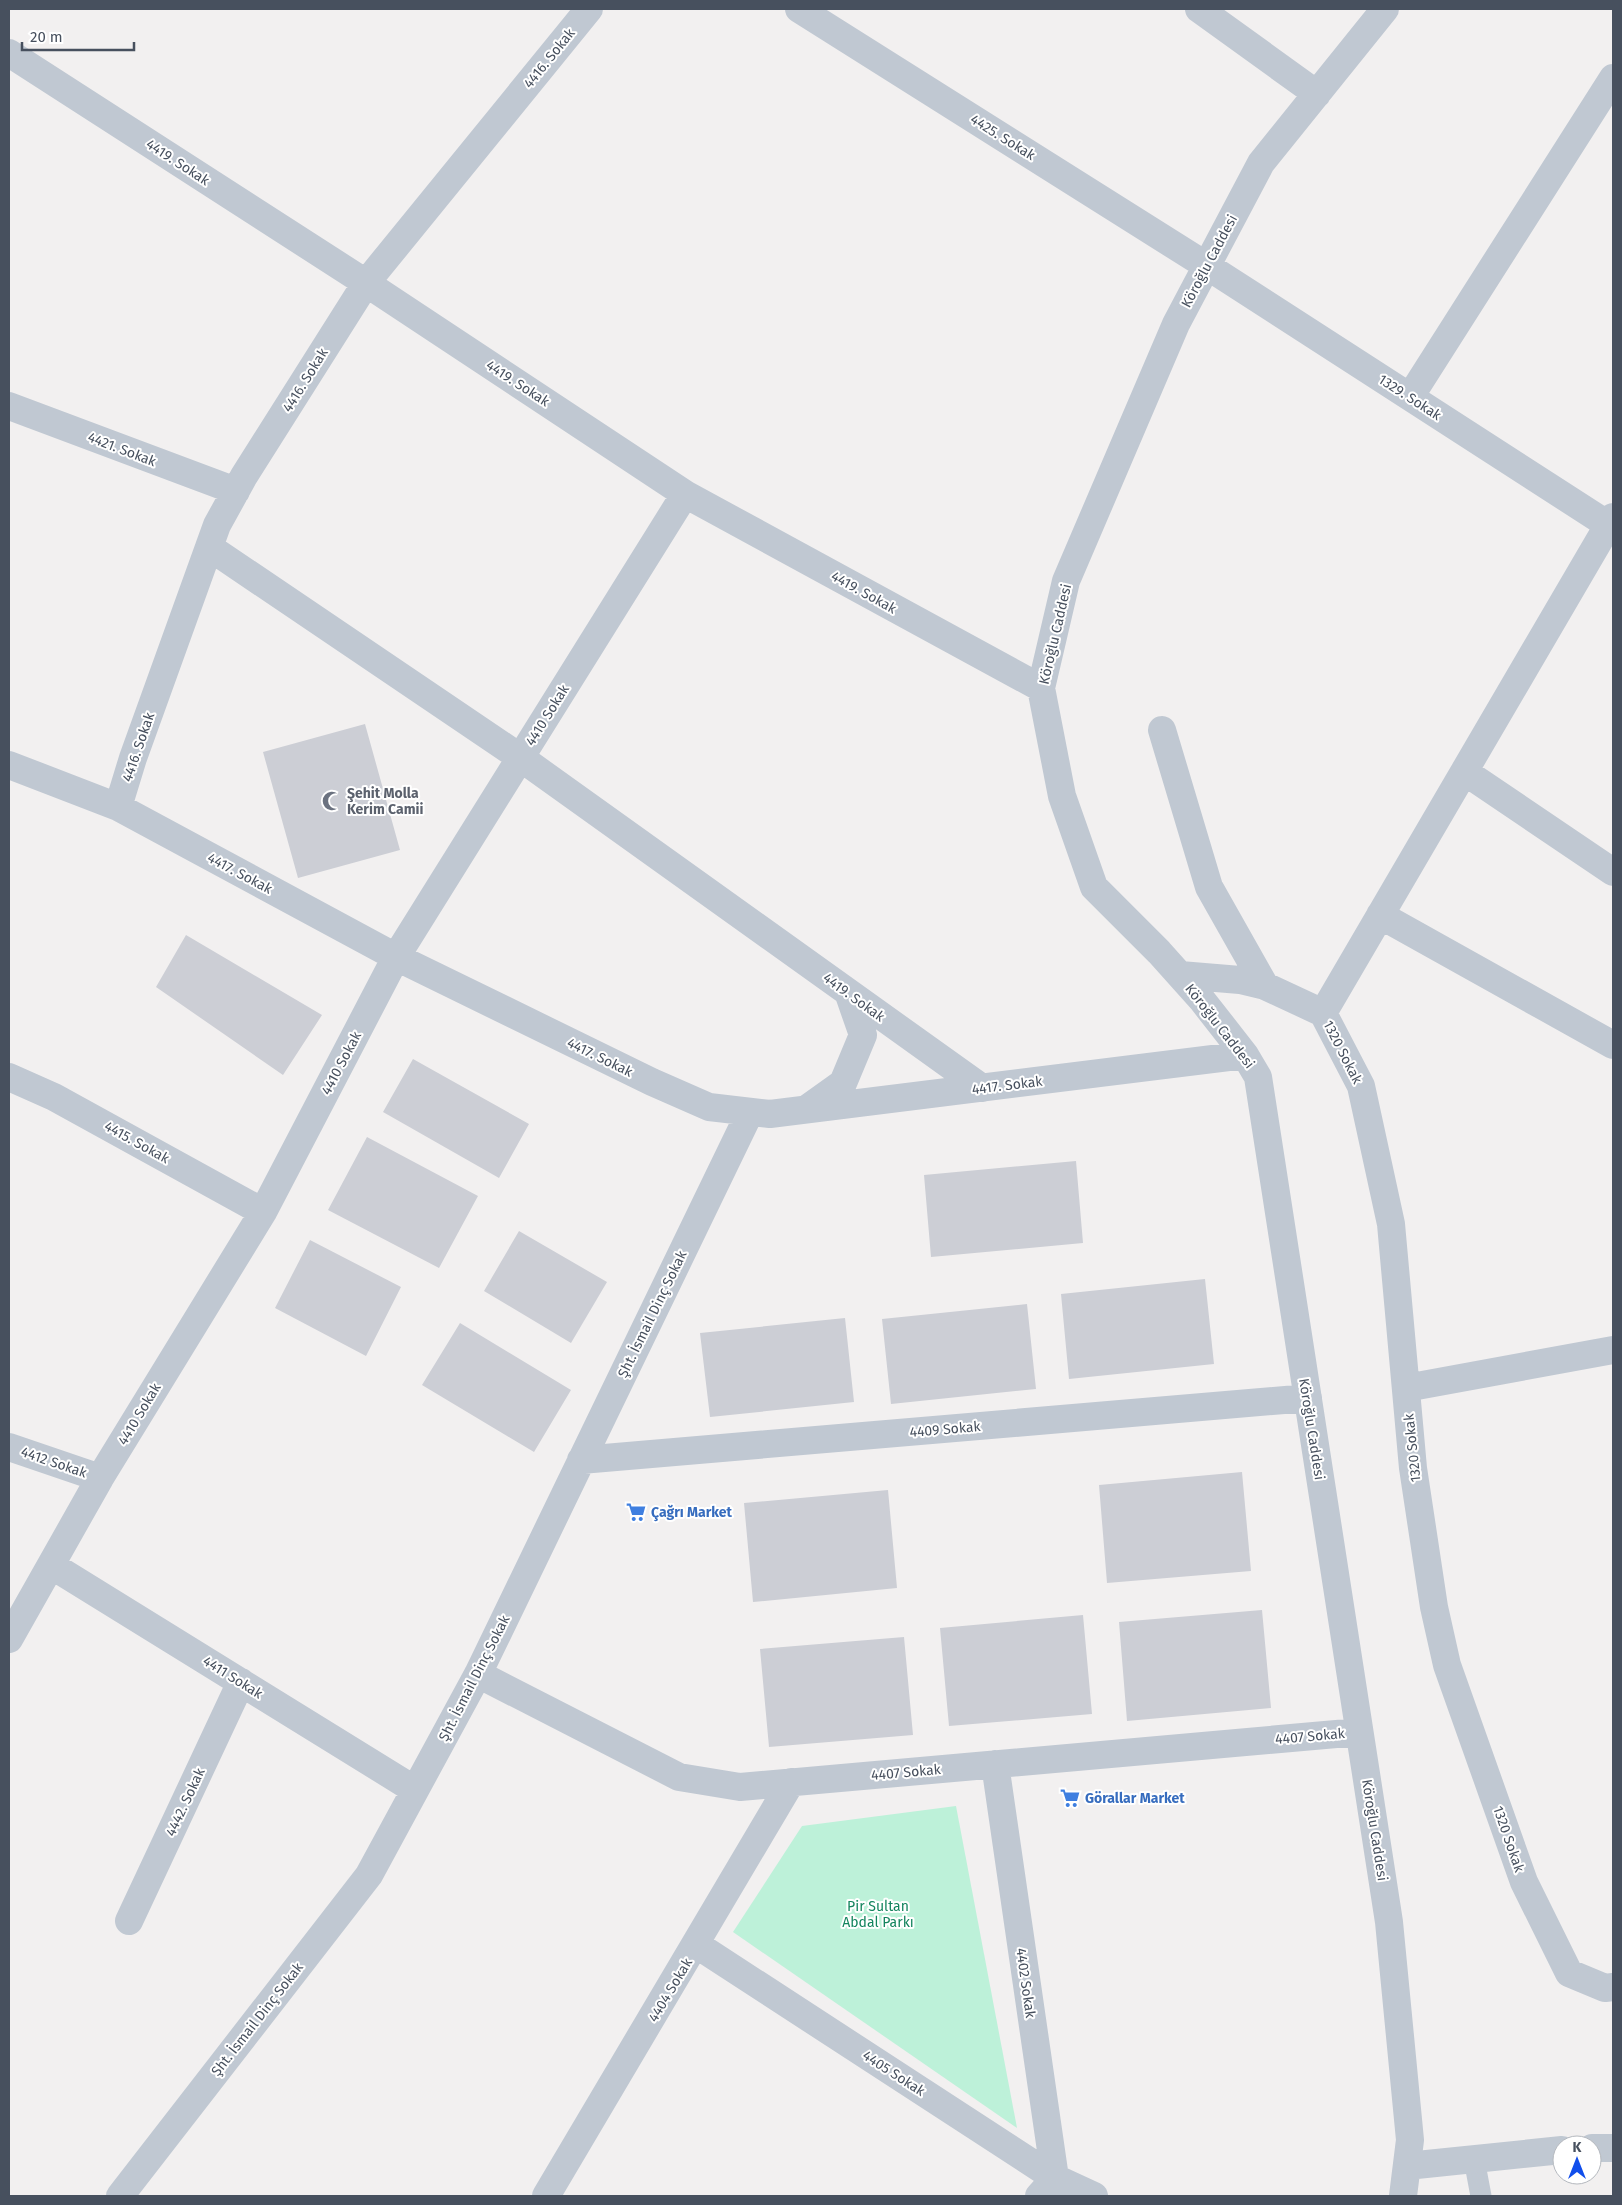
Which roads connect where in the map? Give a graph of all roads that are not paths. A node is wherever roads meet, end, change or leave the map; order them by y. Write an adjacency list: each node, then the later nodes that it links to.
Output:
1 (589, 9): 9 (street, 4416. Sokak)
2 (799, 9): 8 (street, 4425. Sokak)
3 (1199, 9): 7 (street)
4 (1385, 9): 7 (street, Köroğlu Caddesi)
5 (9, 53): 9 (street, 4419. Sokak)
6 (1613, 78): 10 (street)
7 (1317, 94): 8 (street, Köroğlu Caddesi)
8 (1207, 266): 10 (street, 1329. Sokak); 16 (street, Köroğlu Caddesi)
9 (366, 283): 12 (street, 4416. Sokak); 13 (street, 4419. Sokak)
10 (1410, 397): 14 (street, 1329. Sokak)
11 (9, 406): 12 (street, 4421. Sokak)
12 (236, 491): 15 (street, 4416. Sokak)
13 (685, 494): 16 (street, 4419. Sokak); 18 (street, 4410 Sokak)
14 (1612, 524): 20 (street)
15 (209, 547): 18 (street, 4419. Sokak); 21 (street, 4416. Sokak)
16 (1042, 688): 25 (street, Köroğlu Caddesi)
17 (1162, 730): 26 (street)
18 (521, 758): 24 (street, 4410 Sokak); 27 (street, 4419. Sokak)
19 (9, 765): 21 (street, 4417. Sokak)
20 (1465, 772): 22 (street); 23 (street)
21 (118, 807): 24 (street, 4417. Sokak)
22 (1613, 872)
23 (1380, 915): 28 (street); 29 (street)
24 (396, 957): 34 (street, 4417. Sokak); 35 (street, 4410 Sokak)
25 (1180, 976): 26 (street, 1320 Sokak); 30 (street, Köroğlu Caddesi)
26 (1266, 986): 28 (street, 1320 Sokak)
27 (848, 992): 32 (street, 4419. Sokak); 33 (street)
28 (1323, 1013): 37 (street, 1320 Sokak)
29 (1613, 1045)
30 (1245, 1055): 32 (street, 4417. Sokak); 38 (street, Köroğlu Caddesi)
31 (9, 1077): 35 (street, 4415. Sokak)
32 (982, 1088): 33 (street, 4417. Sokak)
33 (805, 1110): 34 (street, 4417. Sokak)
34 (750, 1112): 40 (street, Şht. İsmail Dinç Sokak)
35 (262, 1212): 41 (street, 4410 Sokak)
36 (1613, 1350): 37 (street)
37 (1406, 1388): 52 (street, 1320 Sokak)
38 (1308, 1398): 40 (street, 4409 Sokak); 46 (street, Köroğlu Caddesi)
39 (9, 1447): 41 (street, 4412 Sokak)
40 (582, 1460): 44 (street, Şht. İsmail Dinç Sokak)
41 (100, 1478): 42 (street, 4410 Sokak)
42 (51, 1565): 43 (street, 4410 Sokak); 45 (street, 4411 Sokak)
43 (9, 1639)
44 (478, 1674): 48 (street, 4407 Sokak); 49 (street, Şht. İsmail Dinç Sokak)
45 (241, 1682): 49 (street, 4411 Sokak); 50 (street, 4442. Sokak)
46 (1359, 1732): 47 (street, 4407 Sokak); 55 (street, Köroğlu Caddesi)
47 (995, 1764): 48 (street, 4407 Sokak); 56 (street, 4402 Sokak)
48 (791, 1782): 51 (street, 4404 Sokak)
49 (415, 1790): 57 (street, Şht. İsmail Dinç Sokak)
50 (129, 1921)
51 (697, 1945): 56 (street, 4405 Sokak); 58 (street, 4404 Sokak)
52 (1613, 1987)
53 (1552, 2151): 54 (street)
54 (1474, 2159): 55 (street); 61 (lane)
55 (1407, 2166): 60 (street, Köroğlu Caddesi)
56 (1047, 2187): 59 (street, 4405 Sokak)
57 (120, 2196)
58 (546, 2196)
59 (1094, 2196)
60 (1403, 2196)
61 (1481, 2196)

